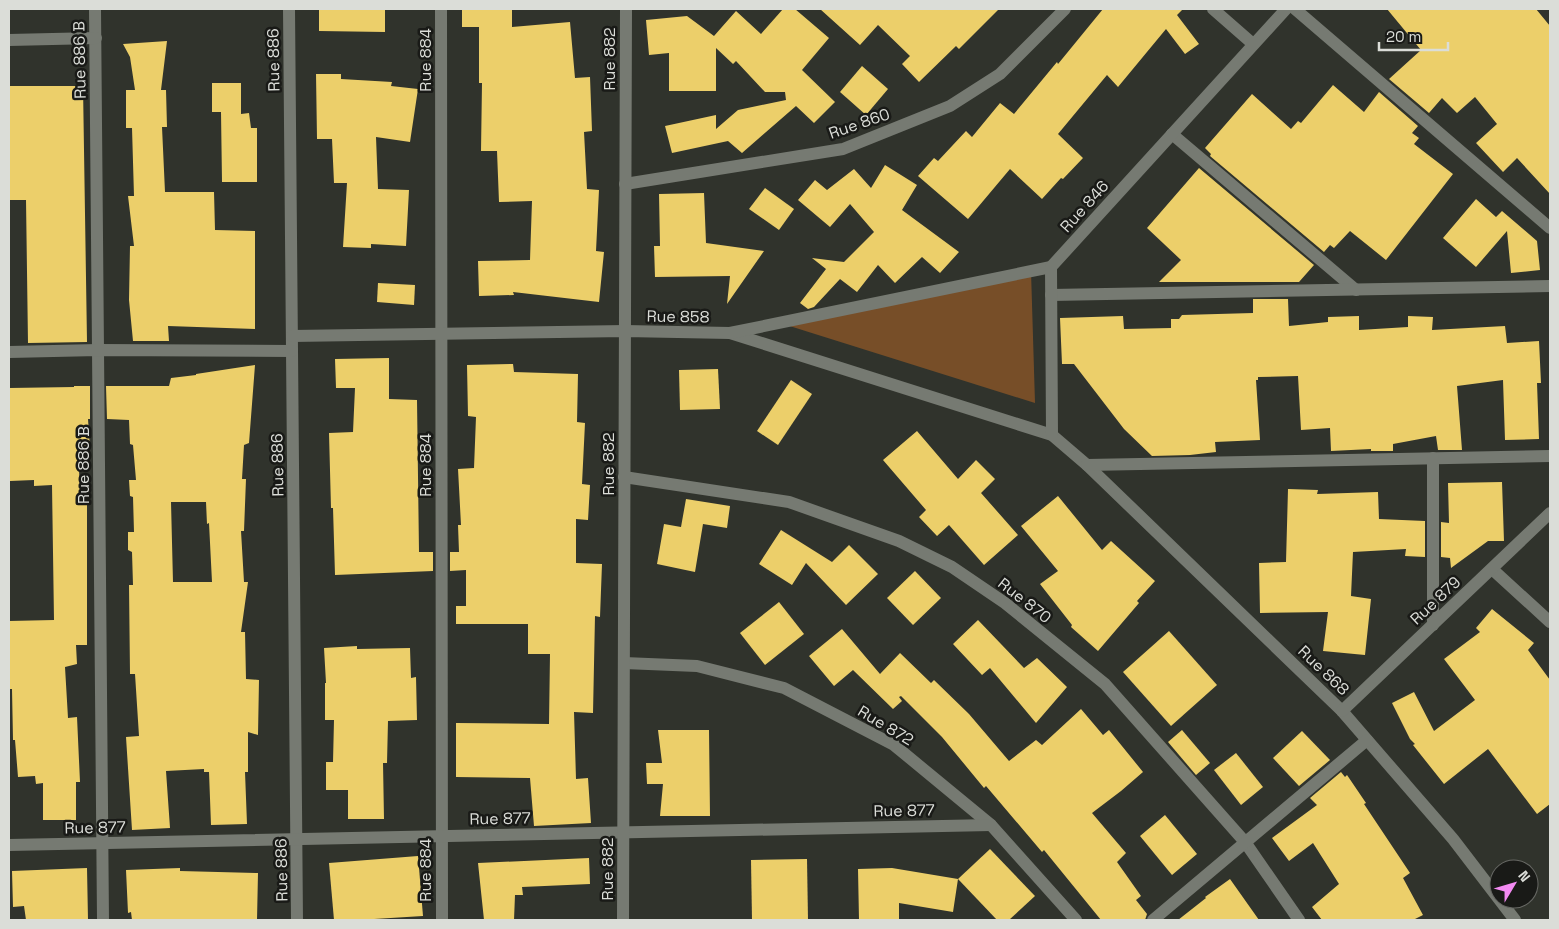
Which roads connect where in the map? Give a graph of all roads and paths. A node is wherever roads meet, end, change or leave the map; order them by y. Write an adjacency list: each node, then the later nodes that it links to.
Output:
1 (95, 9): 9 (street, Rue 886 B)
2 (289, 9): 22 (street, Rue 886)
3 (441, 9): 21 (street, Rue 884)
4 (626, 9): 13 (street, Rue 882)
5 (1065, 9): 13 (street, Rue 860)
6 (1213, 9): 11 (street)
7 (1286, 9): 11 (street, Rue 846)
8 (1295, 9): 14 (street)
9 (96, 38): 10 (street); 23 (street, Rue 886 B)
10 (9, 40)
11 (1254, 44): 12 (street, Rue 846)
12 (1172, 134): 15 (street, Rue 846); 17 (street)
13 (625, 184): 19 (street, Rue 882)
14 (1550, 228)
15 (1050, 267): 18 (street); 20 (street)
16 (1550, 286): 17 (street)
17 (1356, 290): 18 (street)
18 (1051, 295): 26 (street)
19 (625, 331): 20 (street, Rue 858); 21 (street, Rue 858); 30 (street, Rue 882)
20 (730, 333): 26 (street)
21 (441, 334): 22 (street, Rue 858); 40 (street, Rue 884)
22 (292, 336): 24 (street, Rue 886)
23 (98, 350): 24 (street); 25 (street); 43 (street, Rue 886 B)
24 (292, 351): 41 (street, Rue 886)
25 (9, 352)
26 (1052, 435): 29 (street)
27 (1550, 456): 28 (street)
28 (1433, 458): 29 (street); 34 (street)
29 (1087, 465): 36 (street, Rue 868)
30 (624, 477): 35 (street, Rue 882); 42 (street, Rue 870)
31 (1550, 513): 32 (street, Rue 879)
32 (1492, 569): 33 (street); 34 (street, Rue 879)
33 (1550, 622)
34 (1432, 625): 36 (street, Rue 879)
35 (624, 663): 38 (street, Rue 872); 39 (street, Rue 882)
36 (1342, 711): 37 (street, Rue 868)
37 (1367, 740): 42 (street); 52 (street, Rue 868)
38 (991, 824): 39 (street, Rue 877); 49 (street, Rue 872)
39 (624, 832): 40 (street, Rue 877); 48 (street, Rue 882)
40 (441, 836): 41 (street, Rue 877); 47 (street, Rue 884)
41 (296, 839): 43 (street, Rue 877); 46 (street, Rue 886)
42 (1245, 842): 50 (street); 51 (street, Rue 870)
43 (102, 843): 44 (street, Rue 877); 45 (street, Rue 886 B)
44 (9, 845)
45 (103, 920)
46 (297, 920)
47 (442, 920)
48 (623, 920)
49 (1076, 920)
50 (1153, 920)
51 (1299, 920)
52 (1515, 920)

